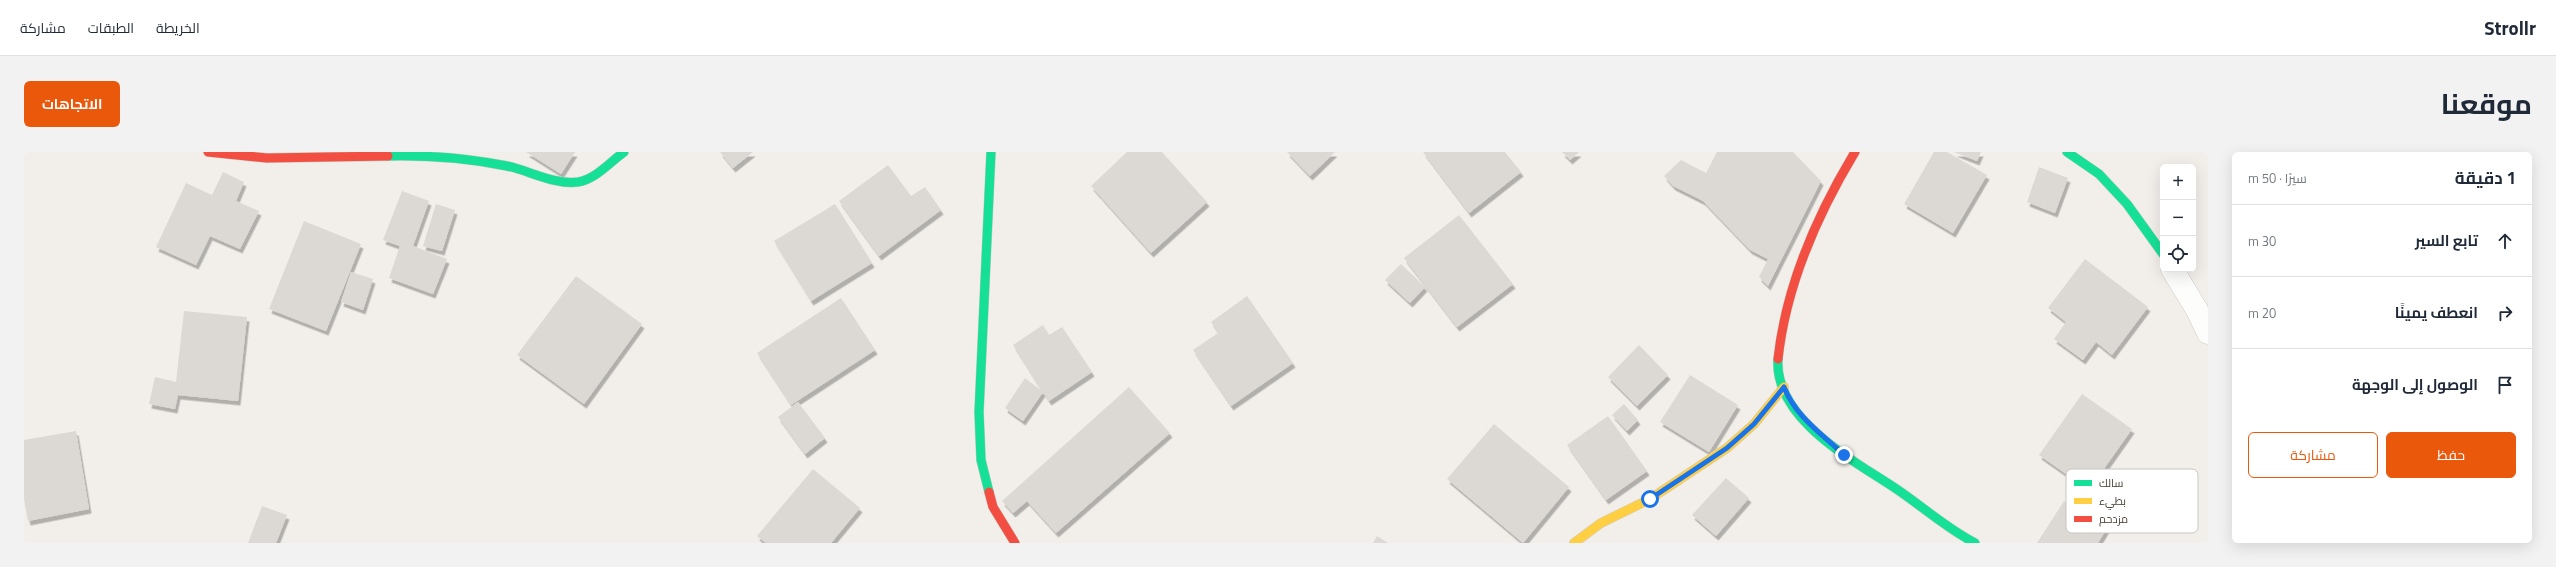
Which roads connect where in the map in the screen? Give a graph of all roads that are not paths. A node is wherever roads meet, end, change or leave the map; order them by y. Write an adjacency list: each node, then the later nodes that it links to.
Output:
1 (208, 152): 2 (street)
2 (624, 152)
3 (991, 152): 10 (street)
4 (1855, 152): 9 (street)
5 (2067, 152): 6 (street)
6 (2160, 250)
7 (2174, 272): 8 (street)
8 (2208, 333)
9 (1784, 387): 11 (street); 12 (street)
10 (1015, 543)
11 (1574, 543)
12 (1975, 543)

